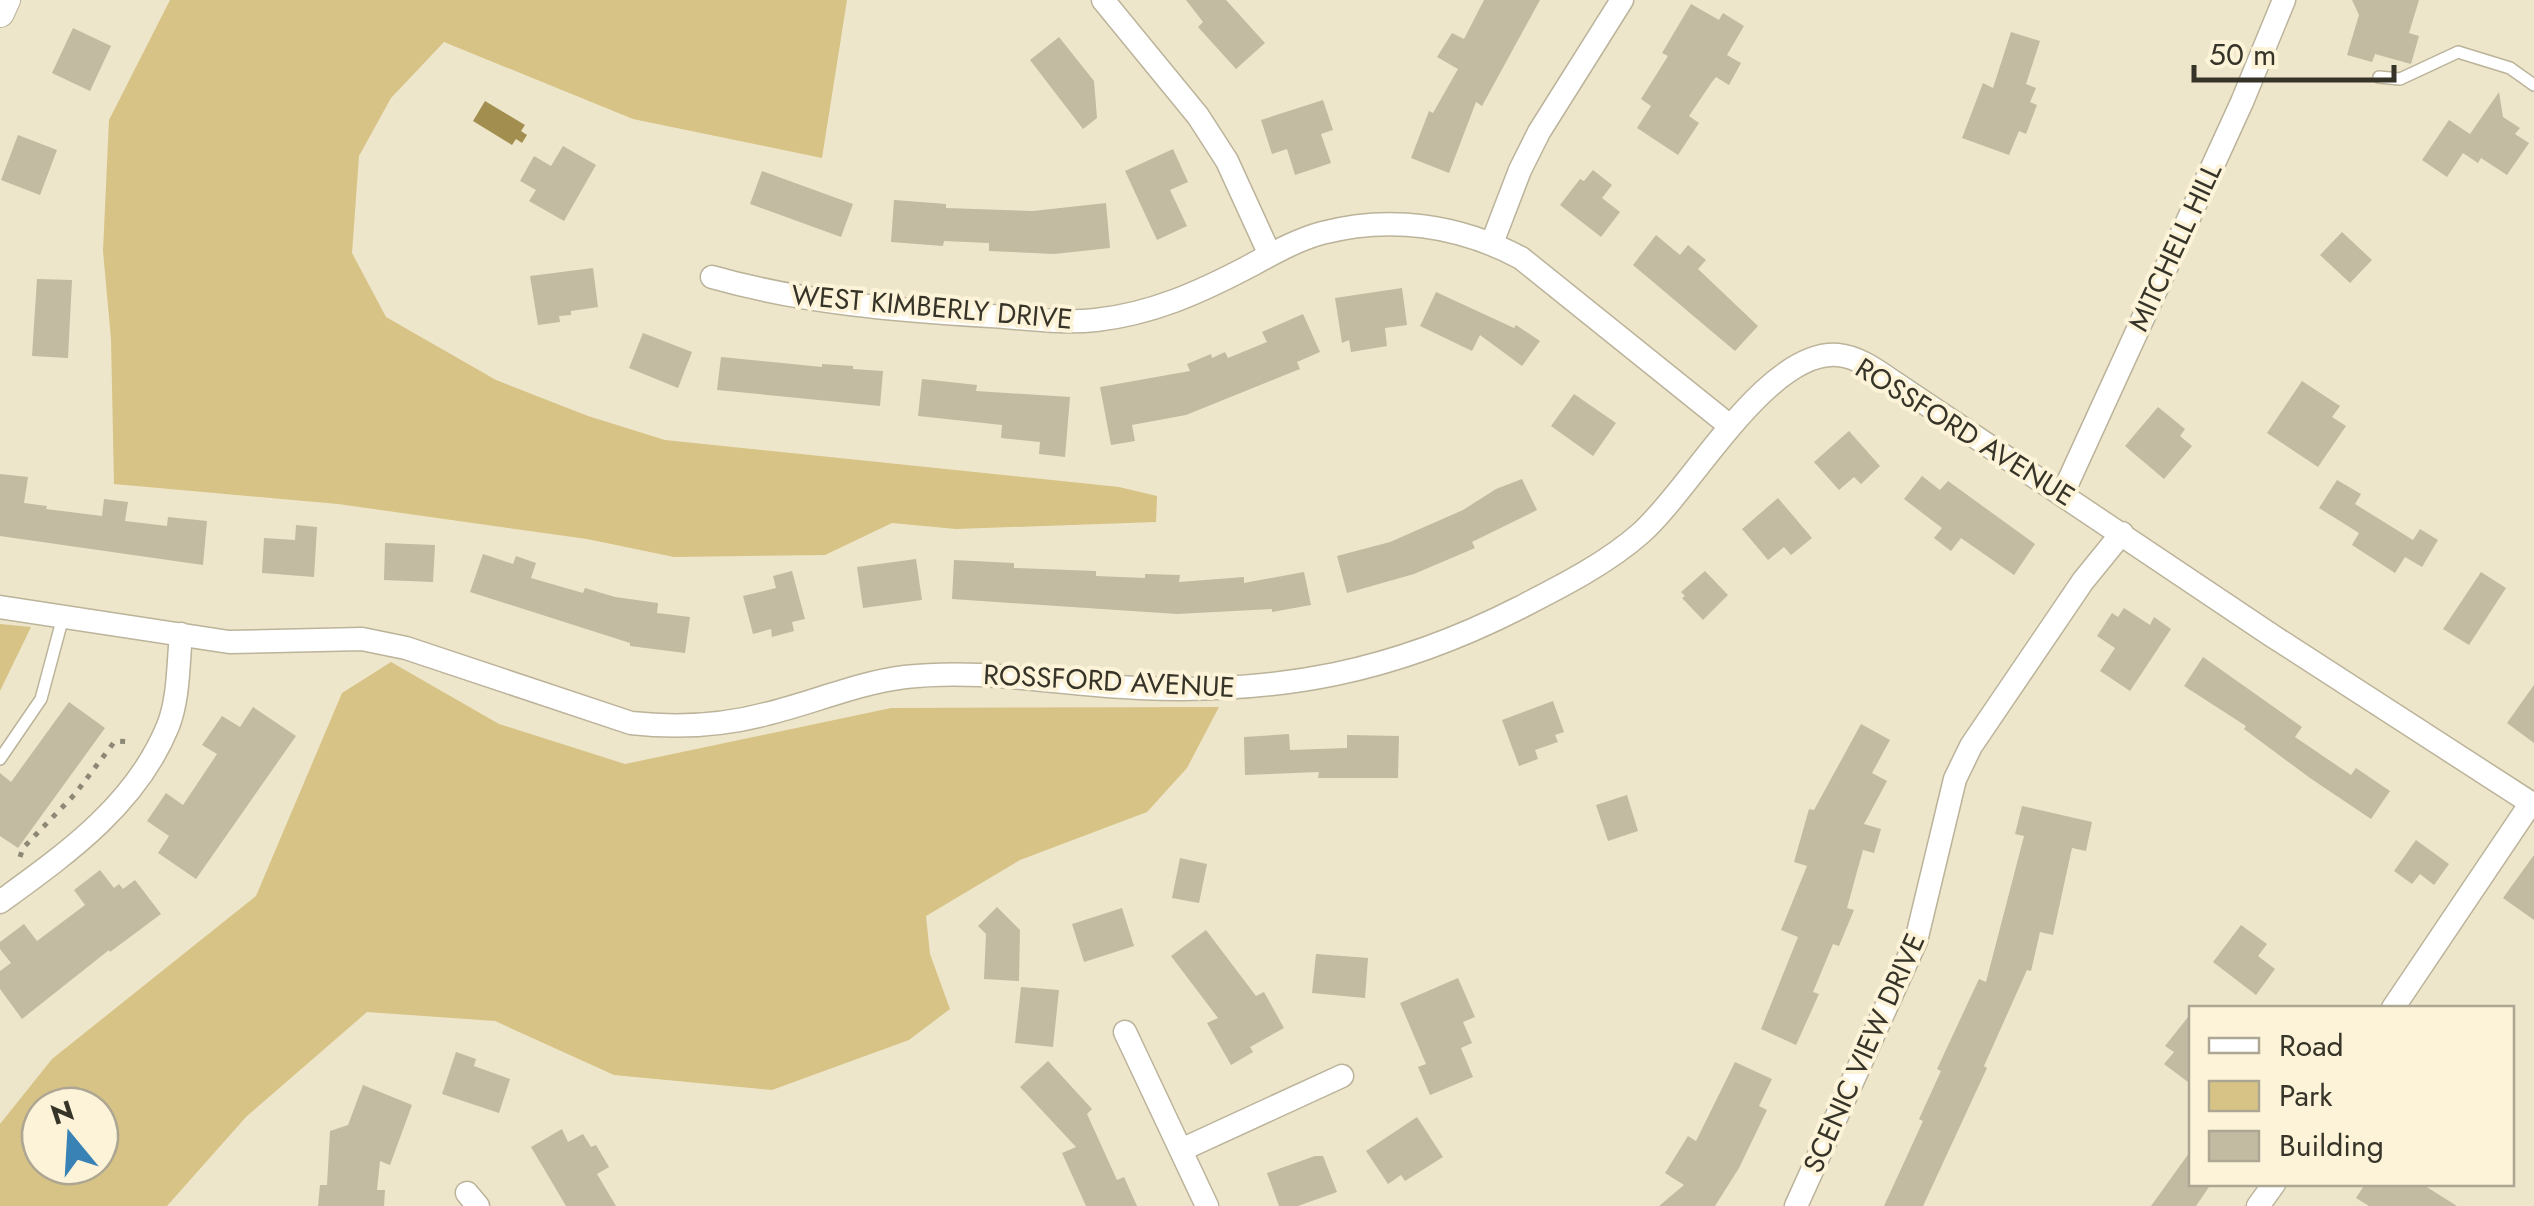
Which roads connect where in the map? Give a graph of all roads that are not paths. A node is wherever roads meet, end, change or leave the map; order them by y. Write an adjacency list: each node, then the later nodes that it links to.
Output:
1 (6, 0): 5 (street)
2 (1103, 0): 9 (street)
3 (1622, 0): 8 (street)
4 (2284, 0): 12 (street, MITCHELL HILL)
5 (0, 13)
6 (2379, 77): 7 (lane)
7 (2534, 85)
8 (1492, 243): 9 (street, WEST KIMBERLY DRIVE); 11 (street, WEST KIMBERLY DRIVE)
9 (1270, 255): 10 (street, WEST KIMBERLY DRIVE)
10 (712, 277)
11 (1730, 426): 12 (street, ROSSFORD AVENUE); 16 (street, ROSSFORD AVENUE)
12 (2063, 493): 13 (street, ROSSFORD AVENUE)
13 (2122, 533): 18 (street, ROSSFORD AVENUE); 25 (street, SCENIC VIEW DRIVE)
14 (0, 607): 15 (street, ROSSFORD AVENUE)
15 (64, 617): 16 (street, ROSSFORD AVENUE); 17 (lane)
16 (181, 634): 19 (street)
17 (0, 759)
18 (2532, 804): 20 (street)
19 (0, 902)
20 (2393, 1006)
21 (1125, 1032): 23 (street)
22 (1342, 1076): 23 (street)
23 (1181, 1150): 24 (street)
24 (1207, 1206)
25 (1796, 1206)

